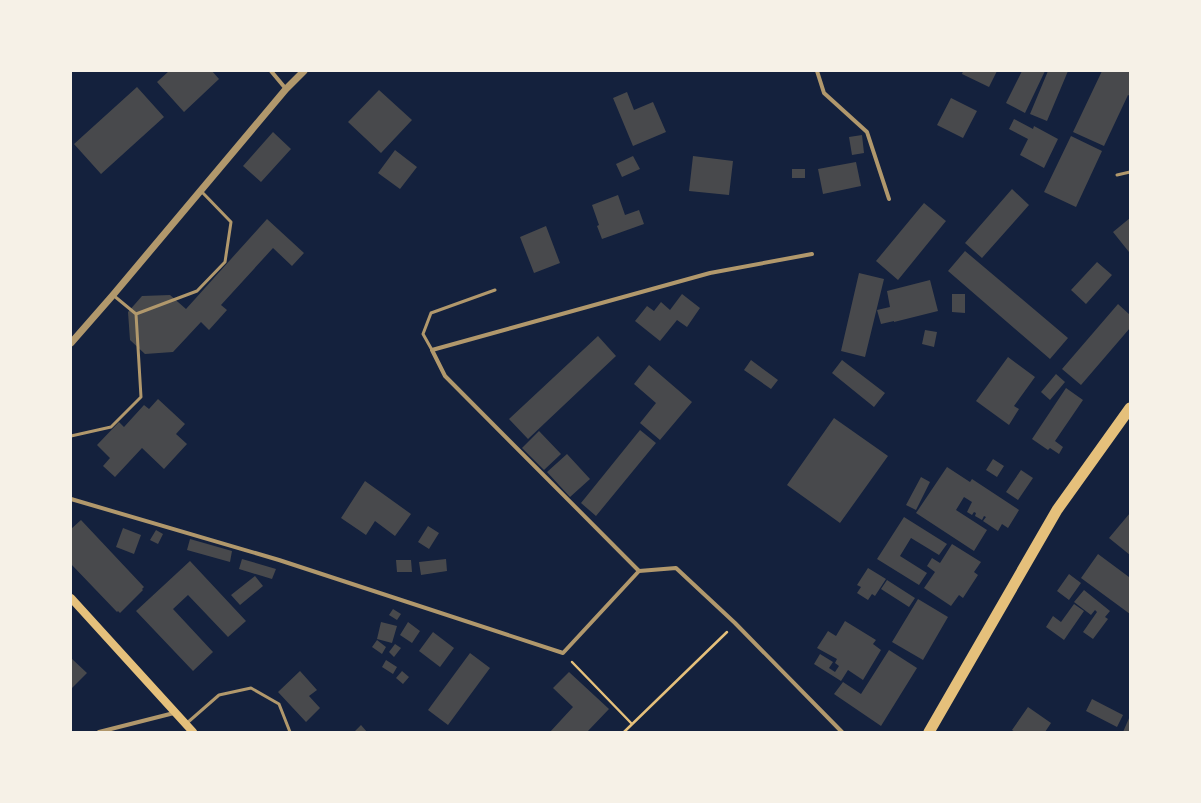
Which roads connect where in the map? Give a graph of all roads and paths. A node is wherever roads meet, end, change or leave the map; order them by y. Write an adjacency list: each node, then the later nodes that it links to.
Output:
1 (271, 71): 4 (street)
2 (304, 71): 4 (street)
3 (817, 71): 8 (street)
4 (286, 89): 7 (street)
5 (1130, 172): 6 (lane)
6 (1117, 175)
7 (200, 191): 11 (street); 12 (lane)
8 (889, 199)
9 (812, 254): 14 (street)
10 (495, 290): 14 (lane)
11 (113, 295): 12 (lane); 13 (street)
12 (136, 314): 16 (lane)
13 (71, 343)
14 (432, 350): 18 (street)
15 (1130, 408): 30 (highway)
16 (71, 436)
17 (71, 499): 21 (street)
18 (639, 571): 20 (street); 21 (street)
19 (71, 598): 22 (main road)
20 (736, 623): 24 (path); 29 (street)
21 (563, 653): 24 (path)
22 (174, 713): 23 (main road); 25 (street)
23 (186, 724): 26 (main road); 27 (lane)
24 (632, 724): 28 (path)
25 (99, 732)
26 (193, 732)
27 (290, 732)
28 (624, 732)
29 (842, 732)
30 (929, 732)

